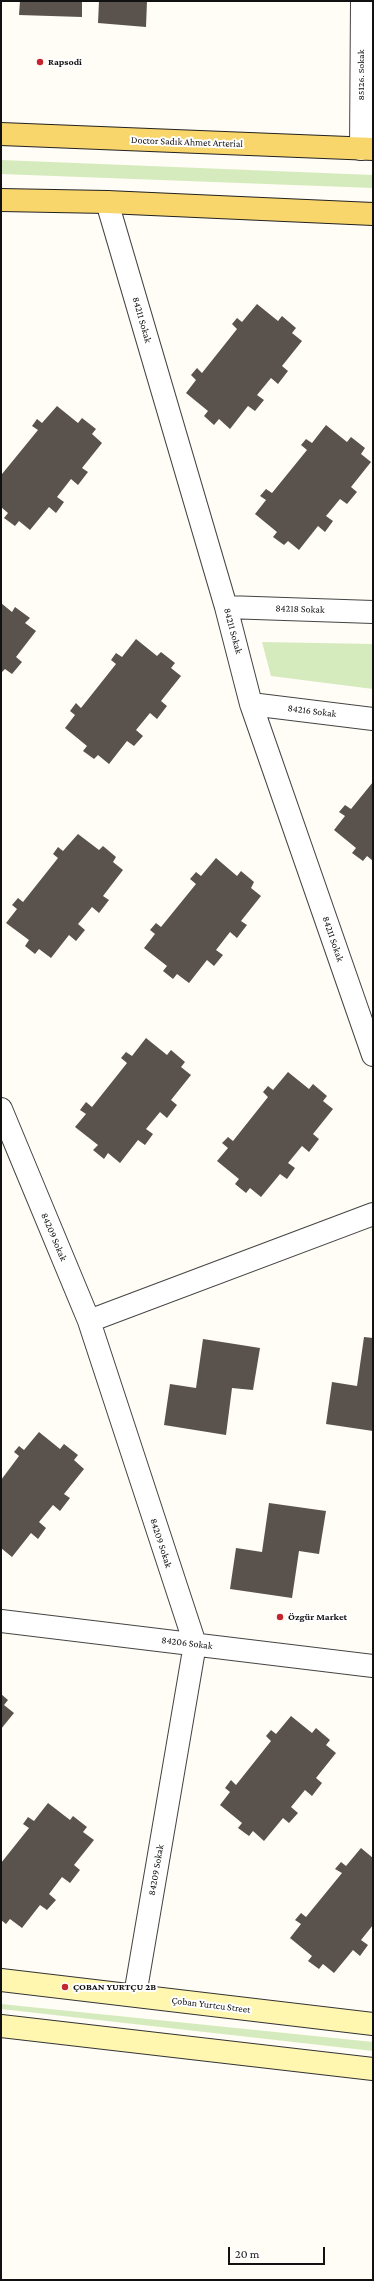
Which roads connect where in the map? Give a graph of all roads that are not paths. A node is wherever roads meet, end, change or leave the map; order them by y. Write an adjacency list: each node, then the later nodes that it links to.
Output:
1 (362, 1): 3 (street, 85126. Sokak)
2 (1, 134): 3 (main road, Doctor Sadık Ahmet Arterial)
3 (367, 149)
4 (1, 200): 5 (main road)
5 (107, 202): 6 (main road); 7 (street, 84211 Sokak)
6 (373, 214)
7 (226, 607): 8 (street, 84218 Sokak); 9 (street, 84211 Sokak)
8 (373, 612)
9 (251, 704): 10 (street, 84216 Sokak); 11 (street, 84211 Sokak)
10 (373, 718)
11 (368, 1025): 12 (street, 84211 Sokak)
12 (373, 1055)
13 (1, 1109): 15 (street, 84209 Sokak)
14 (373, 1214): 15 (street)
15 (89, 1321): 17 (street, 84209 Sokak)
16 (1, 1621): 17 (street, 84206 Sokak)
17 (195, 1644): 18 (street, 84206 Sokak); 20 (street, 84209 Sokak)
18 (373, 1666)
19 (1, 1980): 20 (main road, Çoban Yurtcu Street)
20 (135, 1995): 21 (main road, Çoban Yurtcu Street)
21 (373, 2024)
22 (1, 2026): 23 (main road)
23 (373, 2069)

